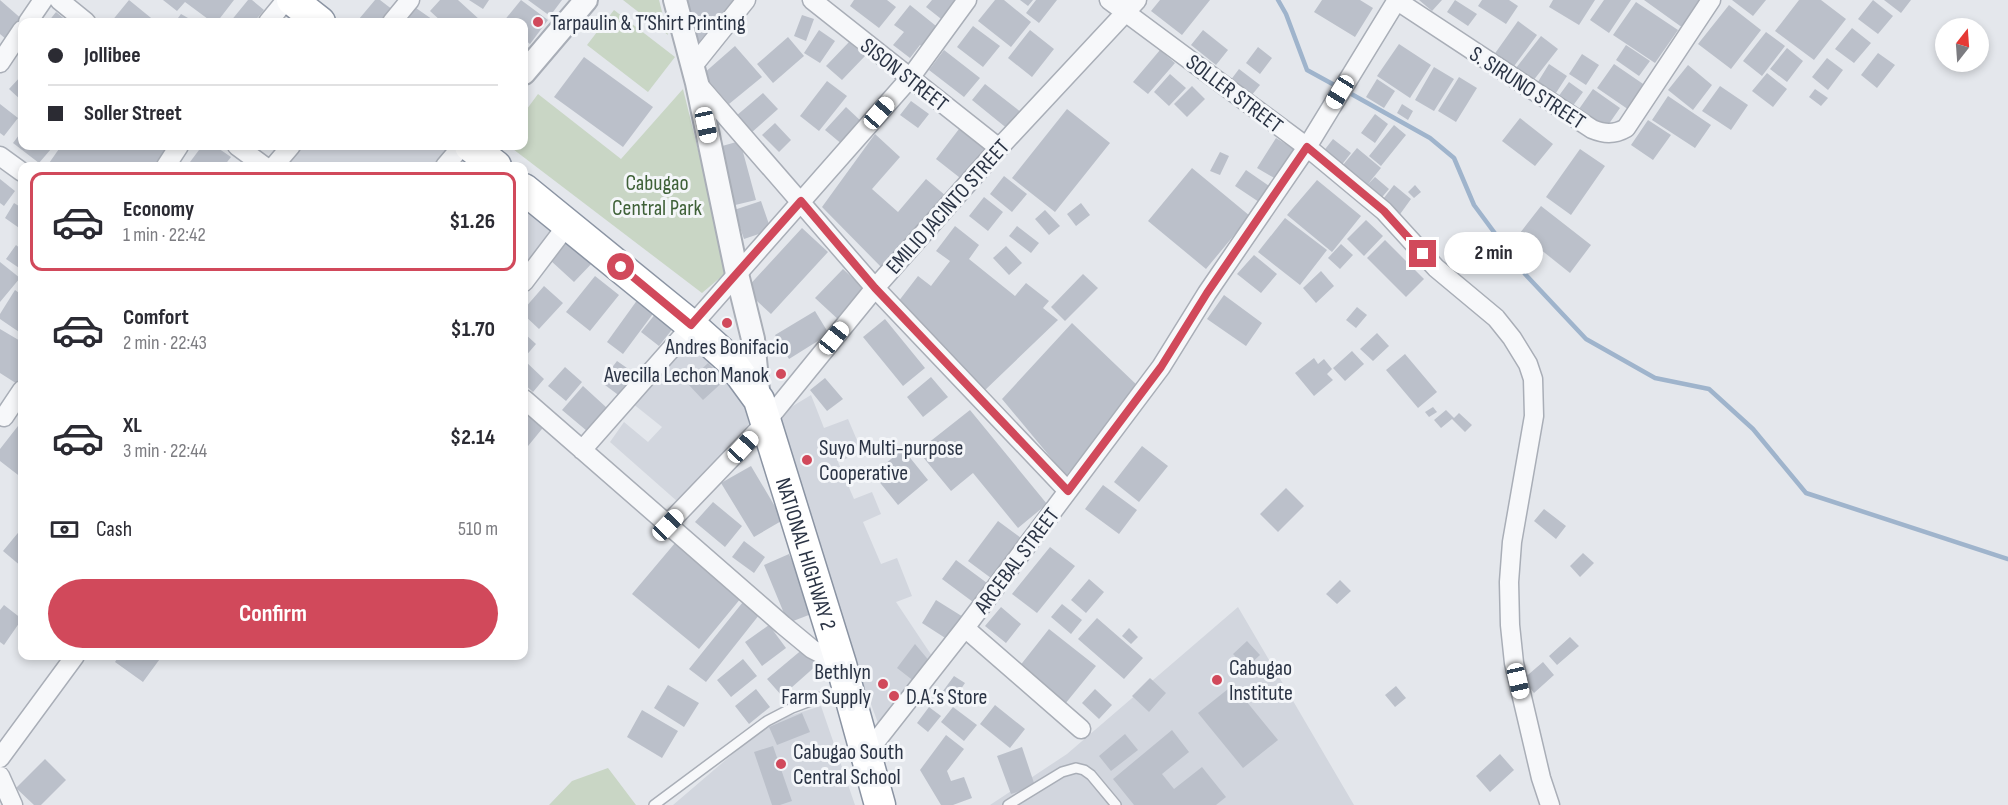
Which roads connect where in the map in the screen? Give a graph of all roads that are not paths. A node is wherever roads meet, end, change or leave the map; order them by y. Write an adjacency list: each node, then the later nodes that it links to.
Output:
1 (43, 0): 15 (street)
2 (59, 0): 16 (street)
3 (286, 0): 17 (street)
4 (292, 0): 18 (highway)
5 (410, 0): 19 (street)
6 (586, 0): 22 (street)
7 (675, 0): 23 (street)
8 (746, 0): 23 (street)
9 (812, 0): 24 (street, SISON STREET)
10 (968, 0): 24 (street)
11 (1109, 0): 14 (street, SOLLER STREET)
12 (1396, 0): 13 (street, S. SIRUNO STREET); 25 (street, ARCEBAL STREET)
13 (1711, 0)
14 (1131, 6): 25 (street, SOLLER STREET); 26 (street, EMILIO JACINTO STREET)
15 (31, 18)
16 (81, 18)
17 (271, 18)
18 (315, 18)
19 (395, 18)
20 (18, 36): 21 (street)
21 (0, 63)
22 (528, 68)
23 (695, 74): 38 (street); 40 (street)
24 (910, 78): 26 (street, SISON STREET); 38 (street)
25 (1307, 147): 50 (street, ARCEBAL STREET); 64 (street, SOLLER STREET)
26 (999, 148): 42 (street, EMILIO JACINTO STREET)
27 (242, 150): 32 (street)
28 (288, 150): 33 (street)
29 (459, 150): 34 (street)
30 (475, 150): 35 (highway)
31 (0, 156): 36 (street)
32 (259, 162)
33 (277, 162)
34 (448, 162)
35 (491, 162)
36 (18, 169)
37 (528, 192): 39 (highway, NATIONAL HIGHWAY 2)
38 (801, 201): 40 (street); 42 (street)
39 (568, 224): 41 (street); 43 (highway, NATIONAL HIGHWAY 2)
40 (737, 274): 43 (street); 46 (street)
41 (528, 277)
42 (875, 288): 46 (street, EMILIO JACINTO STREET); 50 (street)
43 (691, 325): 46 (highway, NATIONAL HIGHWAY 2); 49 (street)
44 (18, 396): 48 (street)
45 (528, 403): 49 (street)
46 (762, 412): 51 (street, EMILIO JACINTO STREET); 54 (highway, NATIONAL HIGHWAY 2)
47 (18, 415): 48 (street)
48 (2, 418)
49 (582, 450): 51 (street)
50 (1068, 491): 52 (street, ARCEBAL STREET)
51 (668, 525): 54 (street)
52 (965, 628): 55 (street); 56 (street, ARCEBAL STREET)
53 (72, 660): 57 (street)
54 (844, 676): 56 (highway, NATIONAL HIGHWAY 2); 60 (lane)
55 (1081, 729)
56 (866, 754): 61 (highway, NATIONAL HIGHWAY 2)
57 (0, 758)
58 (0, 776): 59 (street)
59 (13, 805)
60 (654, 805)
61 (880, 805)
62 (1008, 805): 63 (lane)
63 (1116, 805)
64 (1551, 805)

